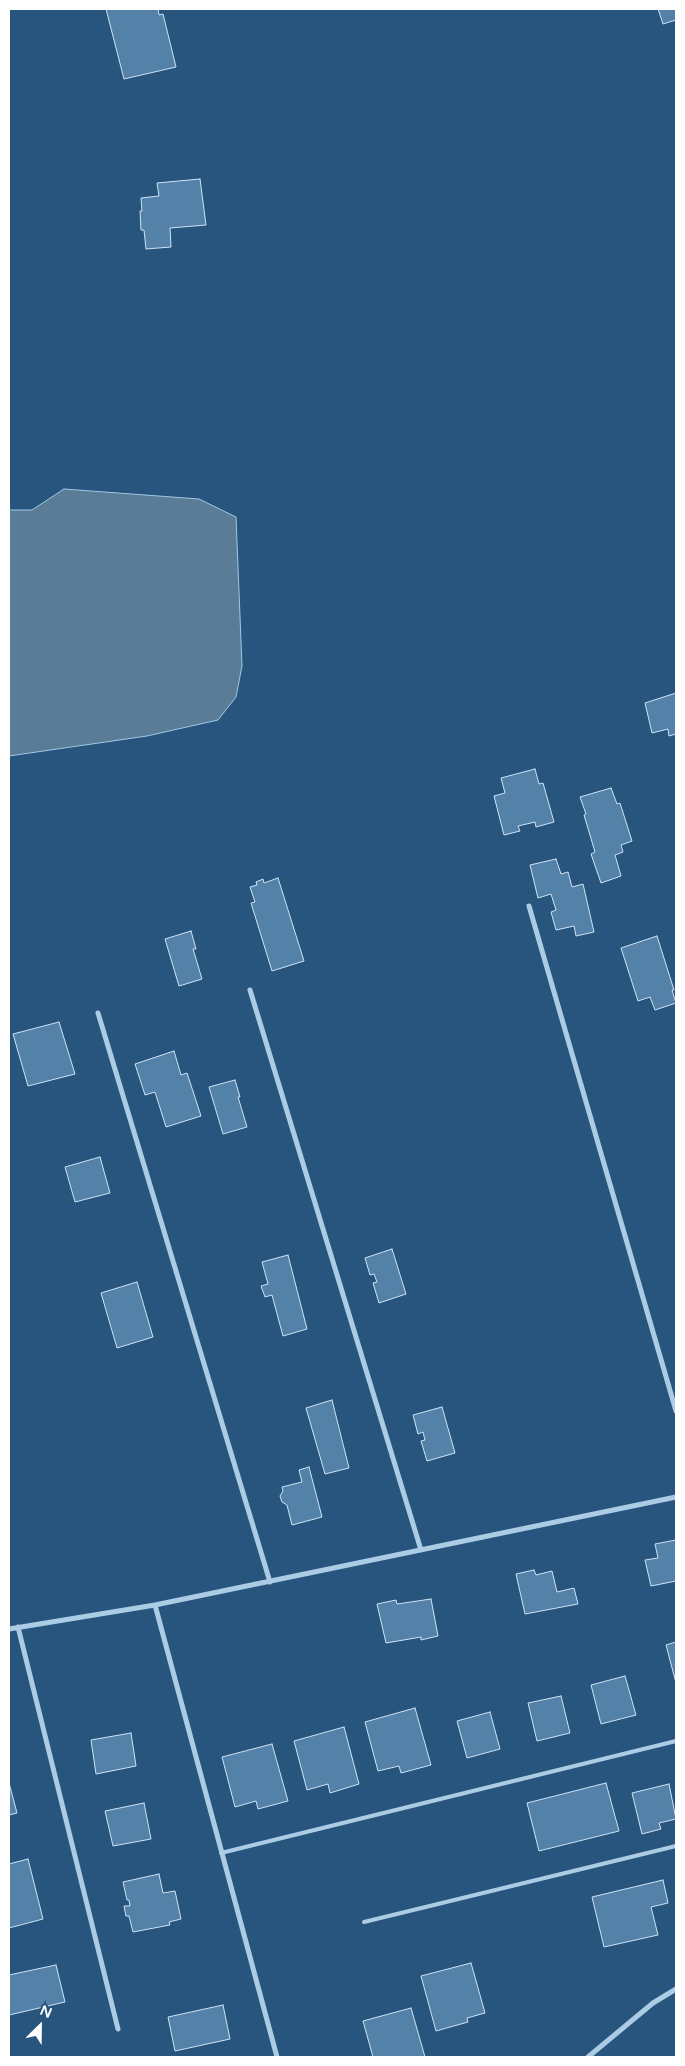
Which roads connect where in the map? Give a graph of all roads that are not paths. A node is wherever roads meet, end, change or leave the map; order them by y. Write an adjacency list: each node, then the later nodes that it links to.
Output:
1 (529, 906): 4 (street)
2 (250, 990): 6 (street)
3 (98, 1014): 7 (street)
4 (676, 1410)
5 (676, 1497): 6 (street)
6 (421, 1550): 7 (street)
7 (270, 1582): 8 (street)
8 (155, 1605): 9 (street); 13 (street)
9 (18, 1627): 10 (street); 16 (street)
10 (9, 1629)
11 (676, 1741): 13 (lane)
12 (676, 1846): 14 (lane)
13 (221, 1853): 17 (street)
14 (364, 1922)
15 (676, 1989): 18 (street)
16 (118, 2029)
17 (277, 2057)
18 (588, 2057)

